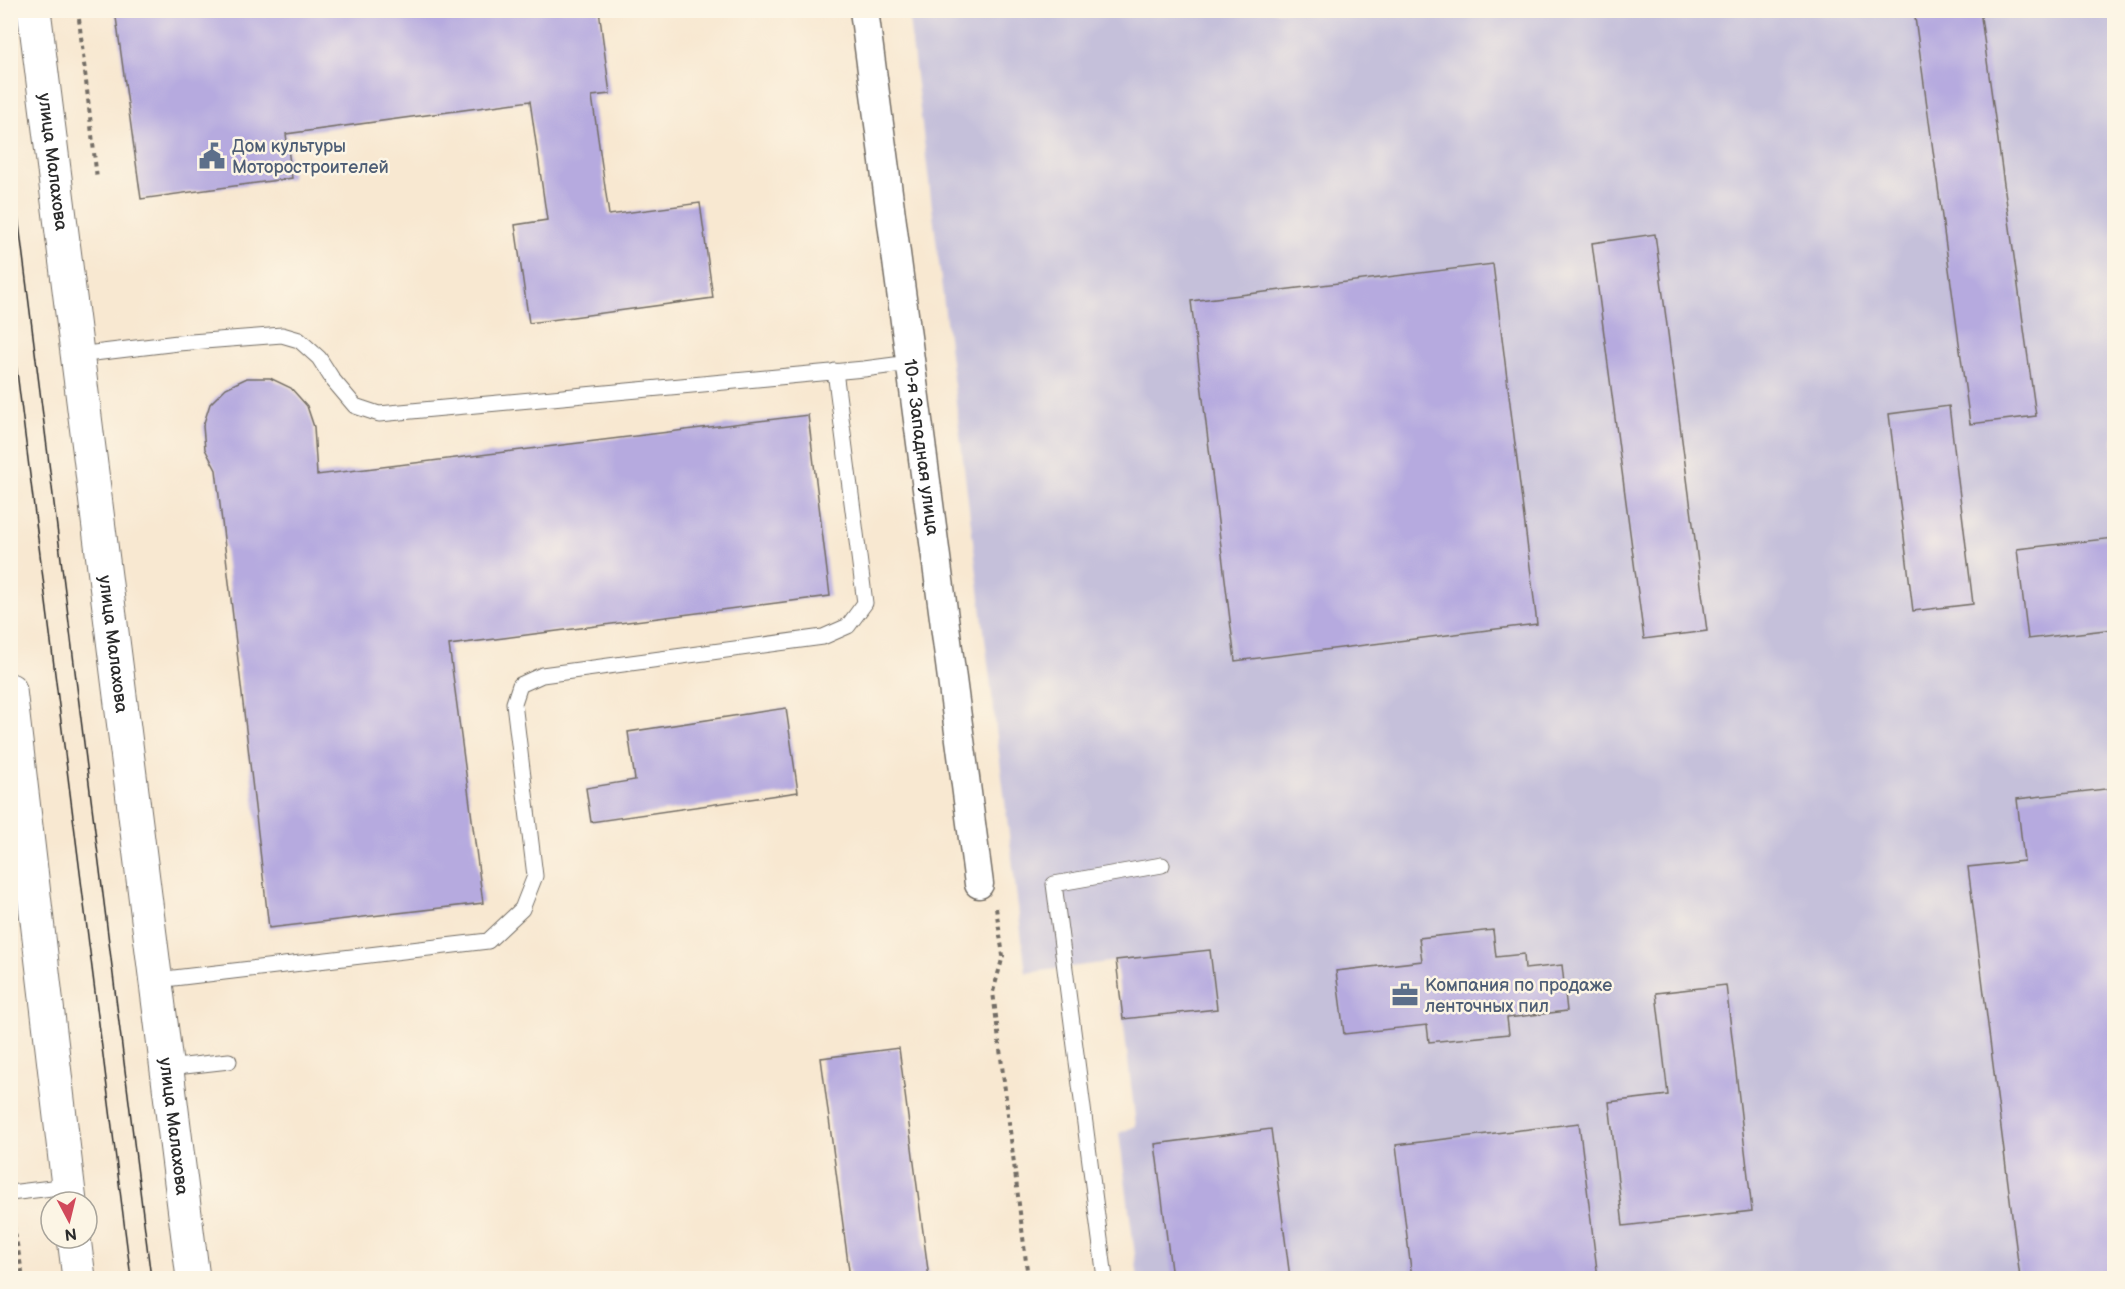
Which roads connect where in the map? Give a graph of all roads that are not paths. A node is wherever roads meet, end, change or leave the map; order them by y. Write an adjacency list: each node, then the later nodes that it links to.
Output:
1 (34, 10): 3 (main road, улица Малахова)
2 (864, 10): 4 (street, 10-я Западная улица)
3 (77, 355): 5 (lane); 9 (main road, улица Малахова)
4 (910, 363): 5 (lane); 8 (street, 10-я Западная улица)
5 (835, 371): 9 (lane)
6 (10, 690): 12 (main road)
7 (1162, 865): 18 (lane)
8 (979, 884)
9 (157, 980): 11 (main road, улица Малахова)
10 (229, 1060): 11 (lane)
11 (167, 1068): 17 (main road, улица Малахова)
12 (69, 1190)
13 (10, 1193): 14 (lane)
14 (39, 1193)
15 (76, 1250): 16 (main road)
16 (79, 1278)
17 (193, 1278)
18 (1105, 1278)

